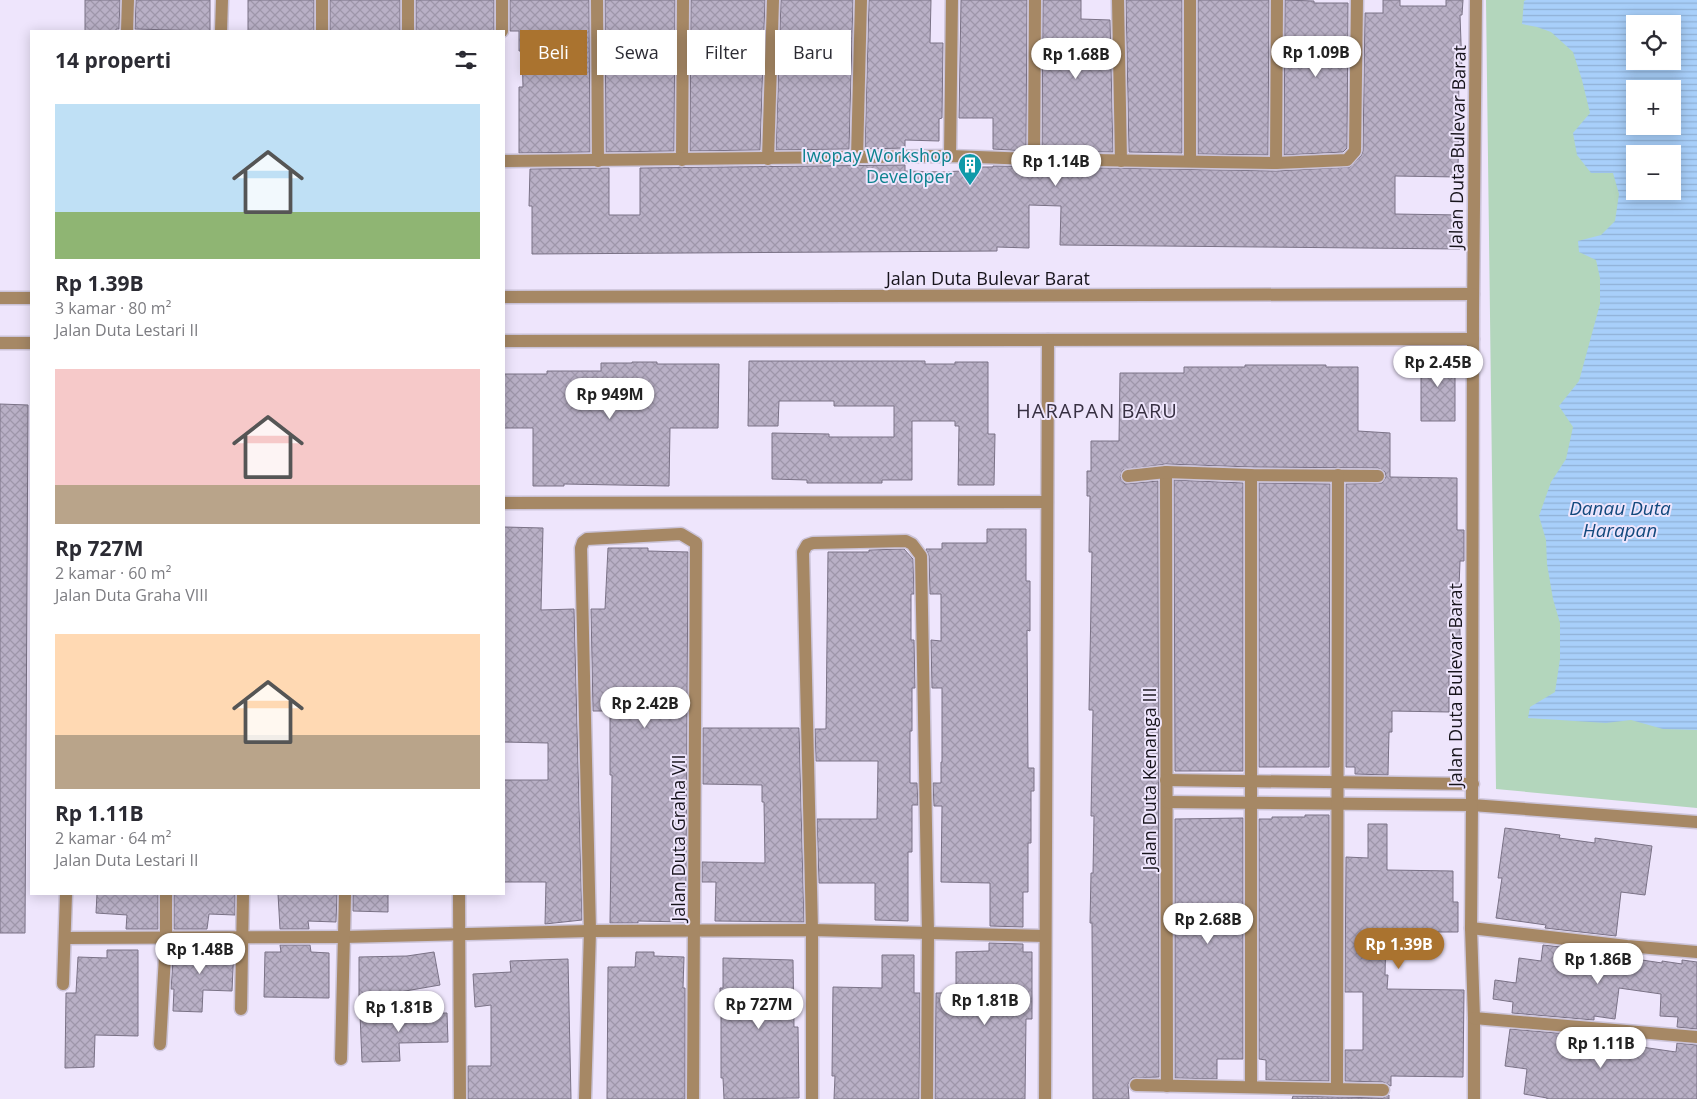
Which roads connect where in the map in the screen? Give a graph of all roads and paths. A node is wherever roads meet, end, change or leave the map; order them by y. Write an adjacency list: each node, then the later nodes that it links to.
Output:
1 (128, 0): 17 (street)
2 (222, 0): 18 (street)
3 (322, 0): 19 (street)
4 (408, 0): 20 (street)
5 (502, 0): 21 (street)
6 (597, 0): 28 (street)
7 (683, 0): 26 (street)
8 (773, 0): 24 (street)
9 (862, 0): 23 (street)
10 (952, 0): 22 (street)
11 (1035, 0): 25 (street)
12 (1118, 0): 29 (street)
13 (1190, 0): 30 (street)
14 (1277, 0): 31 (street)
15 (1357, 0): 31 (street)
16 (1476, 0): 32 (street, Jalan Duta Bulevar Barat)
17 (128, 30)
18 (221, 30)
19 (322, 30)
20 (408, 30)
21 (502, 30)
22 (950, 156): 23 (street); 25 (street)
23 (857, 158): 24 (street)
24 (768, 159): 26 (street)
25 (1034, 159): 29 (street)
26 (682, 160): 28 (street)
27 (505, 161): 28 (street)
28 (598, 161)
29 (1121, 161): 30 (street)
30 (1190, 161): 31 (street)
31 (1276, 163)
32 (1473, 294): 33 (street, Jalan Duta Bulevar Barat); 36 (street, Jalan Duta Bulevar Barat)
33 (505, 297)
34 (0, 298): 35 (street)
35 (30, 298)
36 (1473, 339): 37 (street); 51 (street, Jalan Duta Bulevar Barat)
37 (1048, 340): 38 (street); 46 (street)
38 (505, 341)
39 (0, 343): 40 (street)
40 (30, 343)
41 (1166, 472): 43 (street); 44 (street); 48 (street, Jalan Duta Kenanga III)
42 (1338, 475): 44 (street); 45 (street); 50 (street)
43 (1128, 476)
44 (1251, 476): 49 (street)
45 (1378, 476)
46 (1048, 502): 47 (street); 68 (street)
47 (505, 503)
48 (1166, 780): 49 (street); 52 (street, Jalan Duta Kenanga III)
49 (1251, 781): 50 (street); 53 (street)
50 (1338, 782): 51 (street); 54 (street)
51 (1473, 784): 55 (street, Jalan Duta Bulevar Barat)
52 (1167, 802): 53 (street); 81 (street, Jalan Duta Kenanga III)
53 (1251, 803): 54 (street); 82 (street)
54 (1338, 804): 55 (street); 83 (street)
55 (1472, 805): 56 (street, Jalan Duta Bulevar Barat); 62 (street)
56 (1697, 822)
57 (66, 895): 71 (street)
58 (166, 895): 72 (street)
59 (243, 895): 69 (street)
60 (345, 895): 70 (street)
61 (459, 895): 67 (street)
62 (1471, 928): 73 (street); 76 (street)
63 (812, 930): 65 (street); 66 (street); 66 (street); 88 (street)
64 (590, 931): 65 (street); 65 (street, Jalan Duta Graha VII); 67 (street); 86 (street)
65 (695, 931): 87 (street, Jalan Duta Graha VII)
66 (928, 932): 68 (street); 89 (street)
67 (459, 933): 70 (street); 85 (street)
68 (1045, 936): 90 (street)
69 (243, 937): 70 (street); 72 (street); 75 (street)
70 (344, 937): 79 (street)
71 (65, 938): 72 (street); 74 (street)
72 (166, 938): 78 (street)
73 (1697, 952)
74 (63, 984)
75 (241, 1009)
76 (1474, 1018): 77 (street); 91 (street)
77 (1697, 1037)
78 (160, 1044)
79 (341, 1059)
80 (1136, 1085): 81 (street)
81 (1167, 1086): 82 (street)
82 (1252, 1086): 83 (street)
83 (1336, 1089): 84 (street)
84 (1383, 1090)
85 (460, 1099)
86 (585, 1099)
87 (693, 1099)
88 (812, 1099)
89 (928, 1099)
90 (1045, 1099)
91 (1474, 1099)

